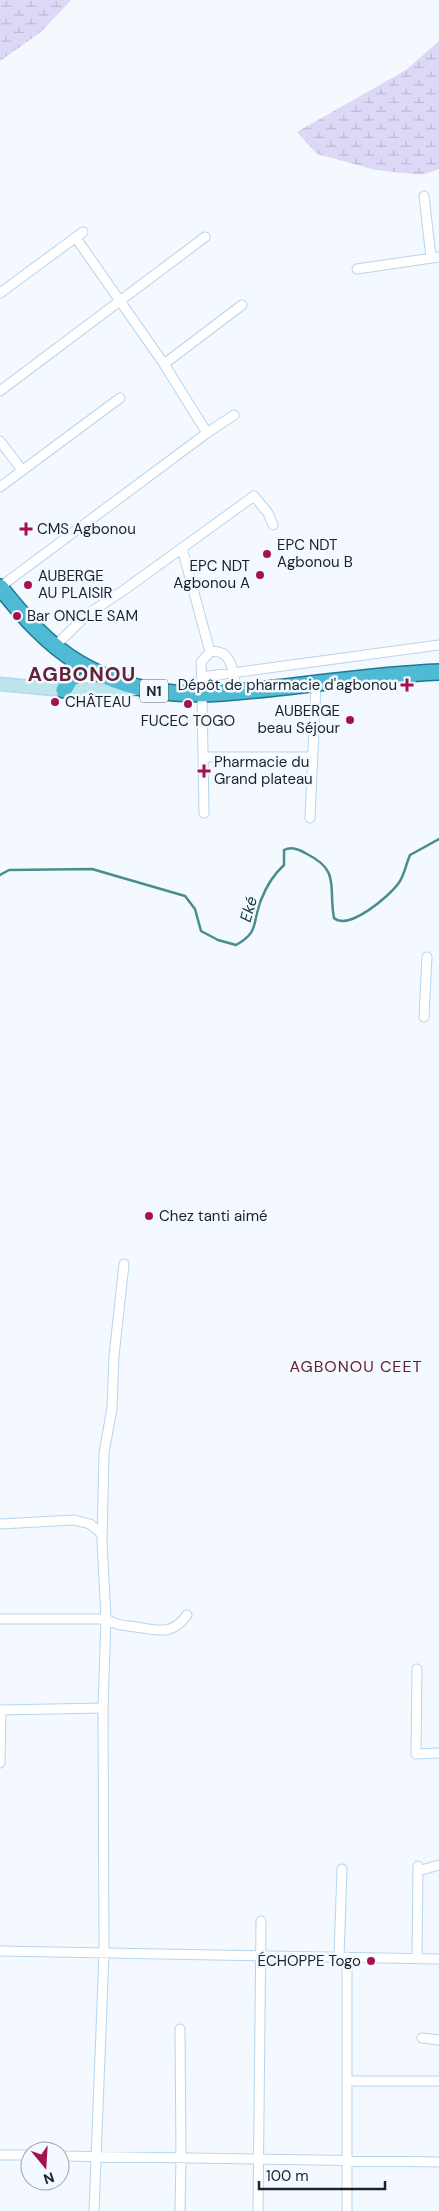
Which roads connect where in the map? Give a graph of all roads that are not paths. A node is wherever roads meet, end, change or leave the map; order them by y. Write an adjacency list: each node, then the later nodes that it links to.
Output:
1 (424, 196): 3 (street)
2 (204, 237): 6 (street)
3 (435, 258): 4 (street)
4 (357, 269)
5 (0, 293): 6 (street)
6 (120, 300): 8 (street); 9 (street)
7 (242, 305): 8 (street)
8 (164, 364): 12 (street)
9 (0, 391)
10 (120, 398): 14 (street)
11 (234, 415): 12 (street)
12 (207, 432): 18 (street)
13 (0, 441): 14 (street)
14 (22, 470): 15 (street)
15 (0, 487)
16 (273, 525): 17 (street)
17 (182, 548): 20 (street); 21 (street)
18 (0, 587): 20 (highway, N1)
19 (439, 646): 22 (street)
20 (64, 652): 26 (highway, N1); 28 (highway, N1); 29 (highway)
21 (210, 652): 22 (street); 26 (street)
22 (233, 672): 26 (street); 27 (street)
23 (439, 672): 25 (highway, N1)
24 (0, 684): 29 (main road)
25 (316, 684): 30 (highway, N1); 32 (street)
26 (202, 687): 27 (highway, N1); 28 (highway, N1); 30 (highway, N1); 31 (street)
27 (236, 688): 30 (highway, N1)
28 (142, 689): 29 (main road)
29 (64, 690)
30 (254, 690)
31 (204, 757): 32 (street); 33 (street)
32 (311, 757): 34 (street)
33 (204, 813)
34 (310, 818)
35 (427, 957): 36 (street)
36 (424, 1017)
37 (124, 1264): 39 (street)
38 (0, 1524): 39 (street)
39 (102, 1534): 42 (street)
40 (187, 1615): 42 (street)
41 (0, 1619): 42 (street)
42 (106, 1619): 44 (street)
43 (416, 1668): 46 (street)
44 (104, 1708): 45 (street); 52 (street)
45 (1, 1710): 47 (street)
46 (439, 1753)
47 (0, 1764)
48 (439, 1865): 55 (street)
49 (342, 1869): 54 (street)
50 (261, 1920): 53 (street)
51 (0, 1951): 52 (street)
52 (104, 1953): 53 (street); 65 (street)
53 (261, 1956): 54 (street); 67 (street)
54 (343, 1957): 55 (street); 61 (street)
55 (417, 1959): 56 (street)
56 (439, 1959)
57 (180, 2029): 66 (street)
58 (422, 2038): 59 (street)
59 (439, 2040)
60 (439, 2081): 61 (street)
61 (349, 2082): 68 (street)
62 (0, 2155): 63 (street)
63 (20, 2155)
64 (70, 2156): 65 (street)
65 (95, 2157): 66 (street); 70 (street)
66 (182, 2158): 67 (street); 71 (street)
67 (260, 2158): 68 (street); 72 (street)
68 (347, 2161): 69 (street); 73 (street)
69 (439, 2162)
70 (94, 2211)
71 (180, 2211)
72 (258, 2211)
73 (347, 2211)

